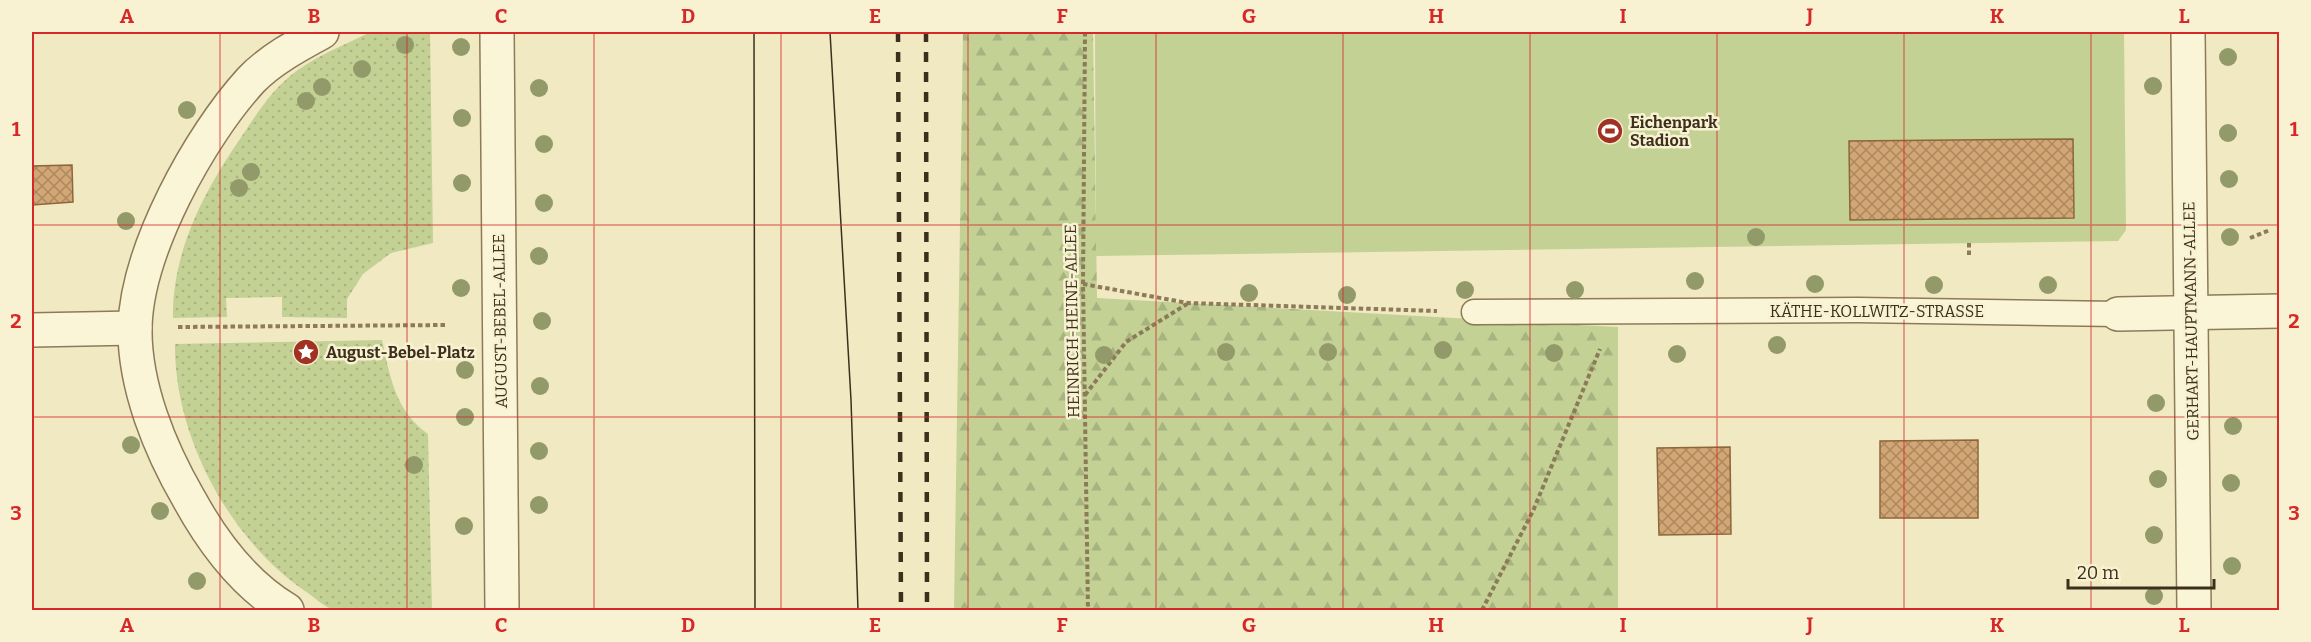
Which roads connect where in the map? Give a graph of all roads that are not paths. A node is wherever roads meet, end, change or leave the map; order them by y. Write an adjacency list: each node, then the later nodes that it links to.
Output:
1 (322, 32): 8 (street)
2 (497, 32): 11 (street, AUGUST-BEBEL-ALLEE)
3 (2188, 32): 6 (street, GERHART-HAUPTMANN-ALLEE)
4 (2280, 311): 6 (street, KÄTHE-KOLLWITZ-STRASSE)
5 (1474, 312): 7 (lane, KÄTHE-KOLLWITZ-STRASSE)
6 (2190, 313): 7 (street, KÄTHE-KOLLWITZ-STRASSE); 12 (street, GERHART-HAUPTMANN-ALLEE)
7 (2118, 314)
8 (135, 328): 9 (street); 10 (street)
9 (32, 330)
10 (287, 610)
11 (502, 610)
12 (2194, 610)

